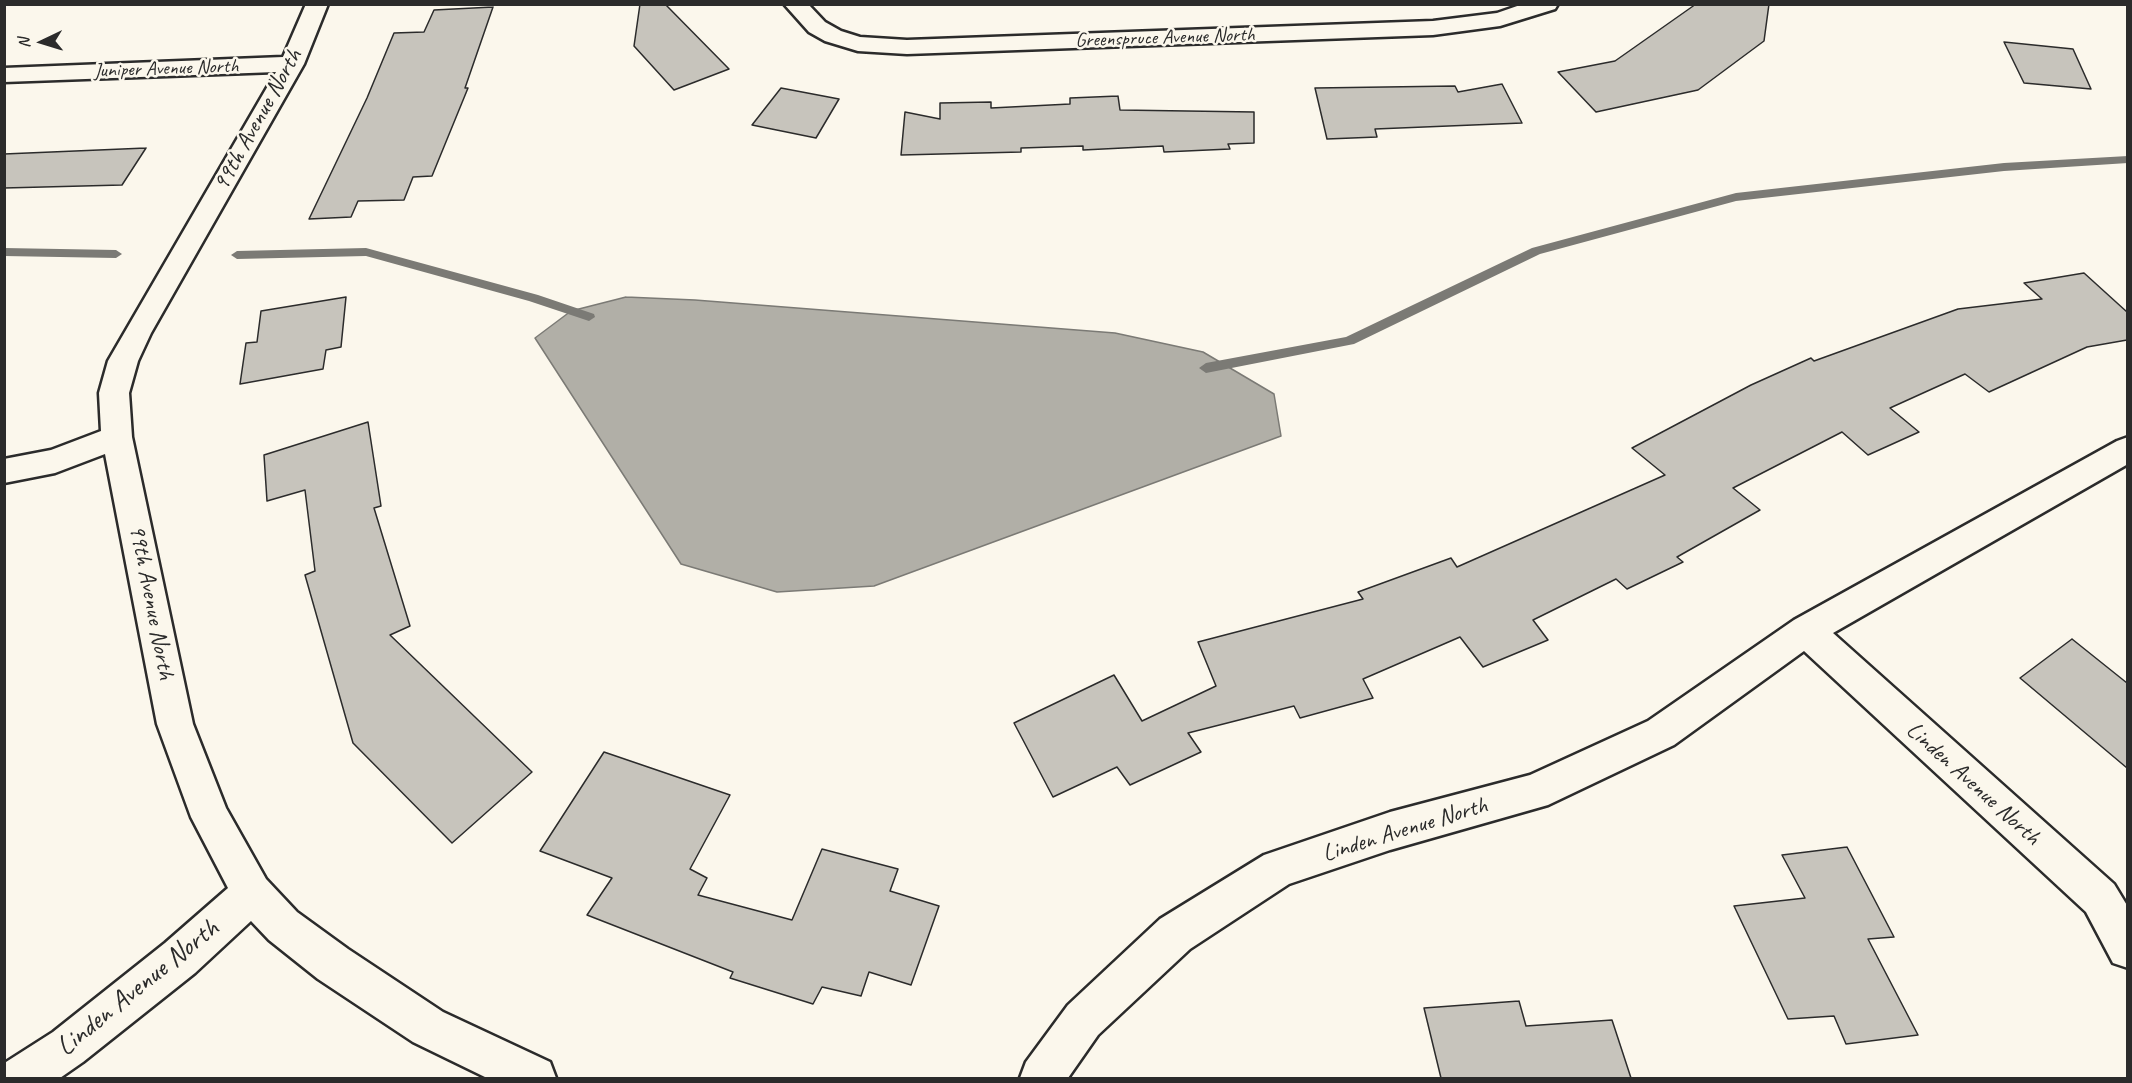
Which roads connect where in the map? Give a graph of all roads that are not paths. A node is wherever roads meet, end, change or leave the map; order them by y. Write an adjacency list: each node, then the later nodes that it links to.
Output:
1 (317, 4): 4 (street, 99th Avenue North)
2 (795, 4): 3 (street, Greenspruce Avenue North)
3 (1546, 4)
4 (292, 64): 5 (street, Juniper Avenue North); 6 (street, 99th Avenue North)
5 (4, 75)
6 (117, 437): 8 (street); 10 (street, 99th Avenue North)
7 (2127, 449): 9 (street, Linden Avenue North)
8 (4, 471)
9 (1806, 631): 11 (street, Linden Avenue North); 14 (street, Linden Avenue North)
10 (252, 894): 12 (street, Linden Avenue North); 13 (street, 99th Avenue North)
11 (2127, 948)
12 (22, 1078)
13 (534, 1078)
14 (1042, 1078)

